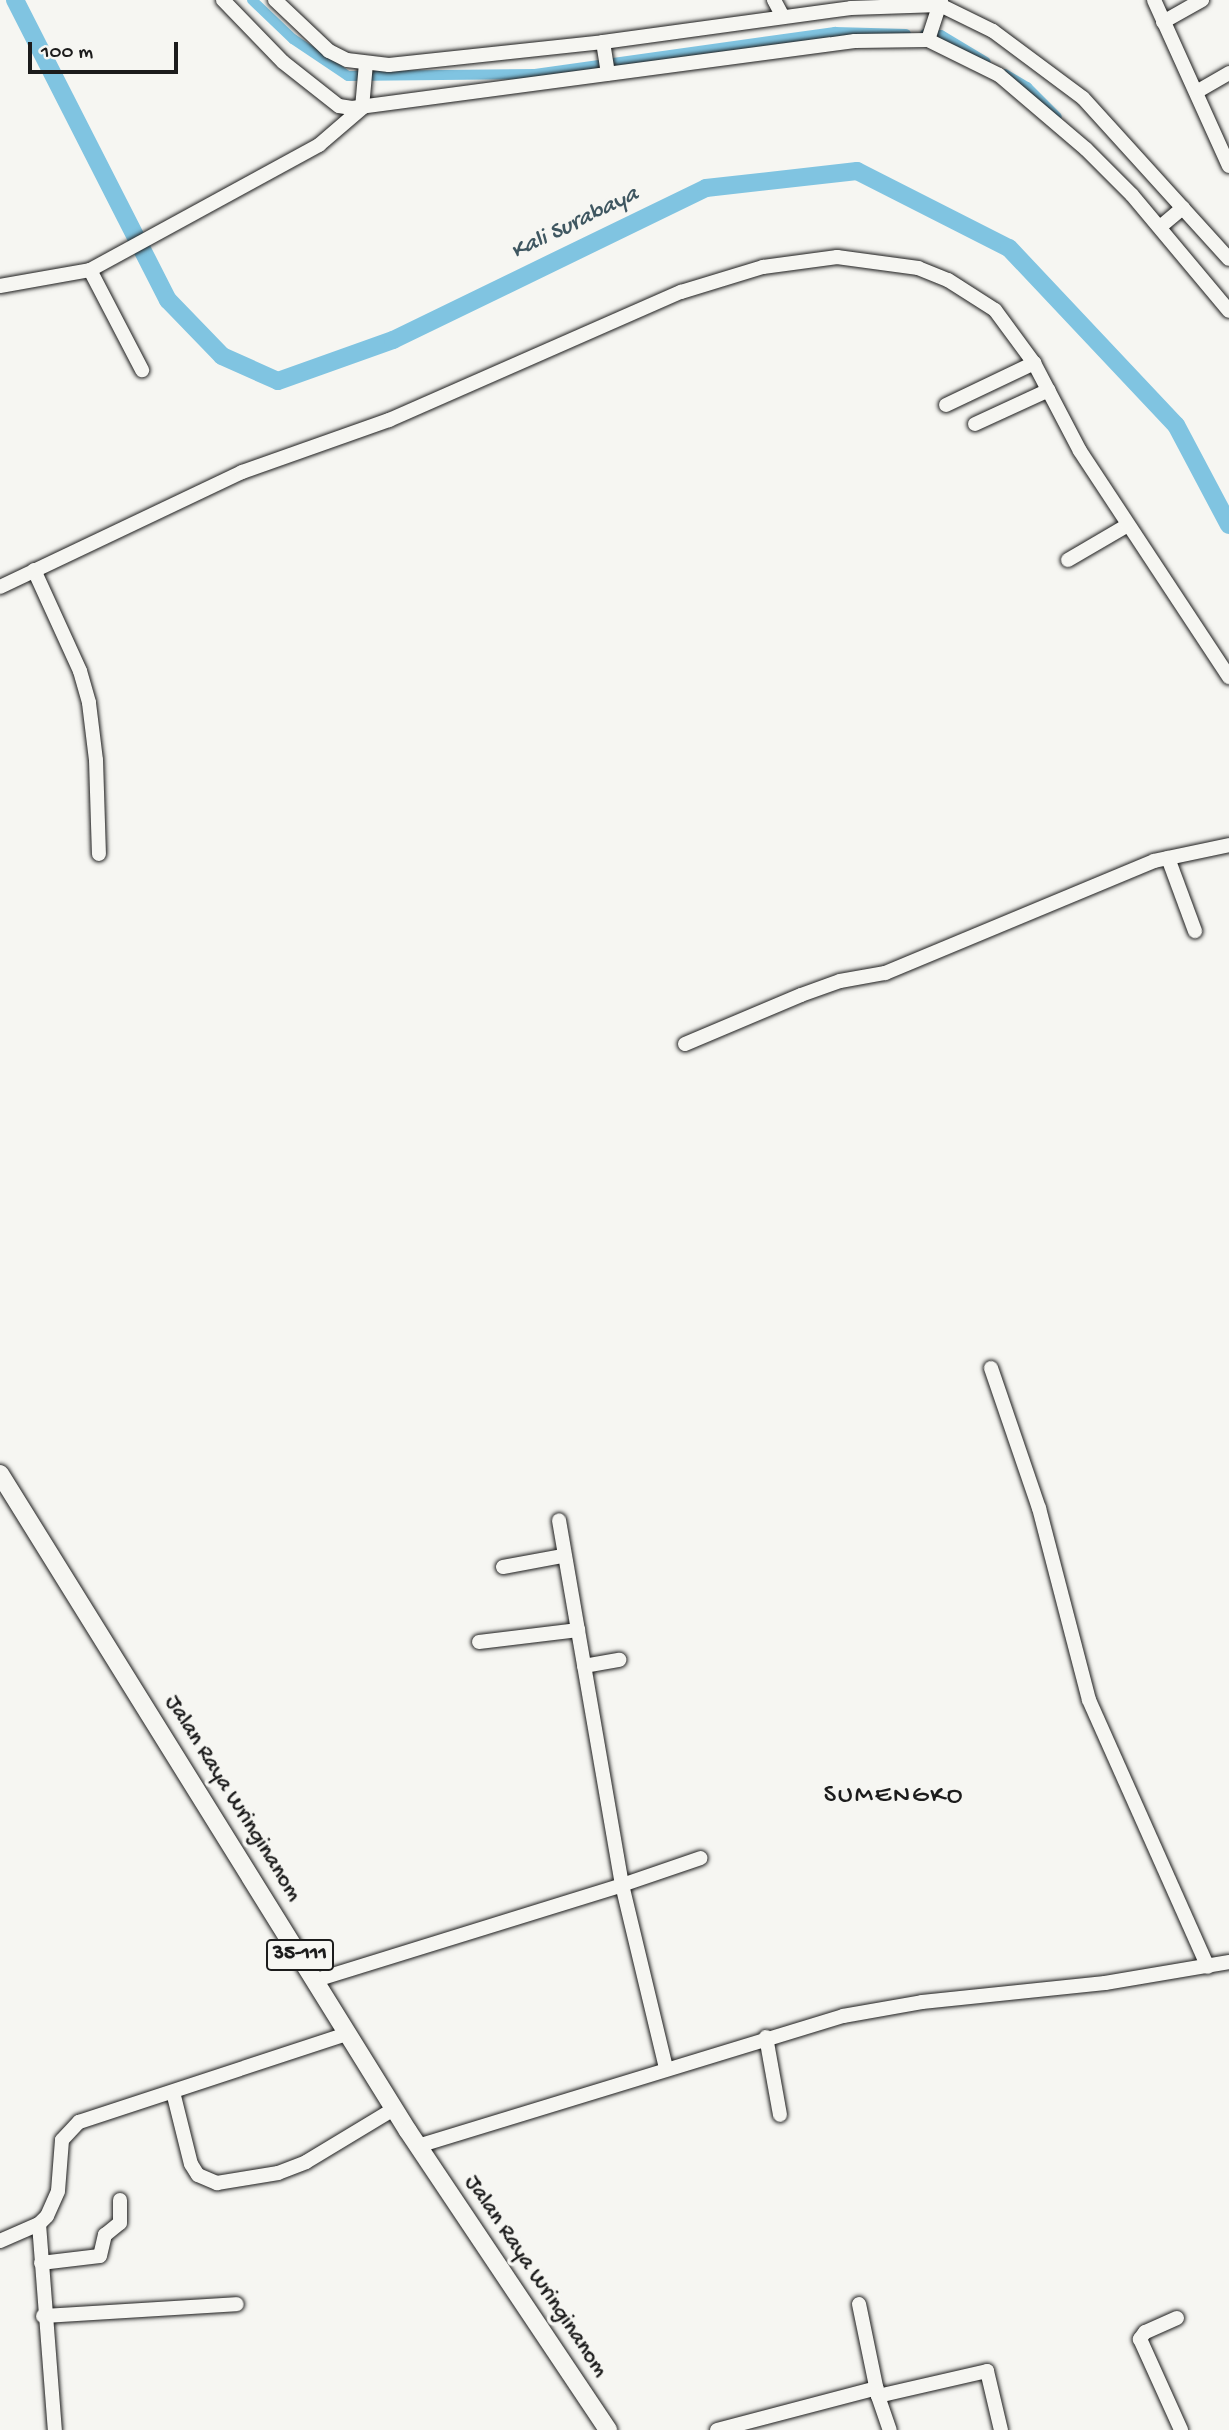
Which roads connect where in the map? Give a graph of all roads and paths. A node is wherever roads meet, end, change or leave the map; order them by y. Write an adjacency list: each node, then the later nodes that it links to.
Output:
1 (223, 0): 15 (street)
2 (275, 0): 11 (street)
3 (774, 0): 7 (street)
4 (1154, 0): 8 (street)
5 (1202, 0): 8 (street)
6 (939, 7): 7 (street); 9 (street); 17 (street)
7 (783, 17): 10 (street)
8 (1163, 22): 14 (street)
9 (928, 39): 12 (street); 18 (street)
10 (604, 45): 11 (street); 12 (street)
11 (365, 67): 15 (street)
12 (608, 72): 15 (street)
13 (1229, 73): 14 (street)
14 (1198, 90): 16 (street)
15 (362, 106): 20 (street)
16 (1229, 166)
17 (1181, 209): 18 (street); 19 (street)
18 (1161, 226): 22 (street)
19 (1229, 259)
20 (90, 270): 21 (street); 24 (street)
21 (0, 286)
22 (1229, 311)
23 (1034, 363): 25 (street); 26 (street); 30 (street)
24 (142, 370)
25 (1049, 390): 27 (street); 28 (street)
26 (946, 405)
27 (975, 424)
28 (1128, 525): 29 (street); 32 (street)
29 (1068, 560)
30 (34, 570): 31 (street); 34 (street)
31 (0, 587)
32 (1229, 677)
33 (1229, 845): 35 (street)
34 (99, 854)
35 (1168, 858): 36 (street); 37 (street)
36 (1195, 931)
37 (685, 1044)
38 (991, 1368): 50 (street)
39 (0, 1474): 51 (main road, Jalan Raya Wringinanom / 35-111)
40 (559, 1520): 41 (street)
41 (563, 1556): 42 (street); 43 (street)
42 (503, 1567)
43 (578, 1630): 44 (street); 46 (street)
44 (479, 1642)
45 (619, 1660): 46 (street)
46 (584, 1666): 48 (street)
47 (701, 1858): 48 (street)
48 (622, 1885): 51 (street); 54 (street)
49 (1229, 1962): 50 (street)
50 (1208, 1967): 53 (street)
51 (316, 1980): 52 (main road, Jalan Raya Wringinanom / 35-111)
52 (347, 2034): 55 (street); 56 (main road, Jalan Raya Wringinanom / 35-111)
53 (766, 2037): 54 (street); 57 (street)
54 (666, 2068): 58 (street)
55 (173, 2092): 56 (street); 60 (street)
56 (394, 2109): 58 (main road, Jalan Raya Wringinanom / 35-111)
57 (780, 2115)
58 (418, 2146): 69 (main road, Jalan Raya Wringinanom / 35-111)
59 (120, 2200): 62 (street)
60 (40, 2224): 61 (street); 62 (street)
61 (0, 2241)
62 (41, 2263): 65 (street)
63 (237, 2304): 65 (street)
64 (859, 2304): 67 (street)
65 (43, 2316): 68 (street)
66 (1177, 2318): 73 (street)
67 (877, 2392): 70 (street); 71 (street); 72 (street)
68 (55, 2430)
69 (608, 2430)
70 (717, 2430)
71 (890, 2430)
72 (1001, 2430)
73 (1181, 2430)

